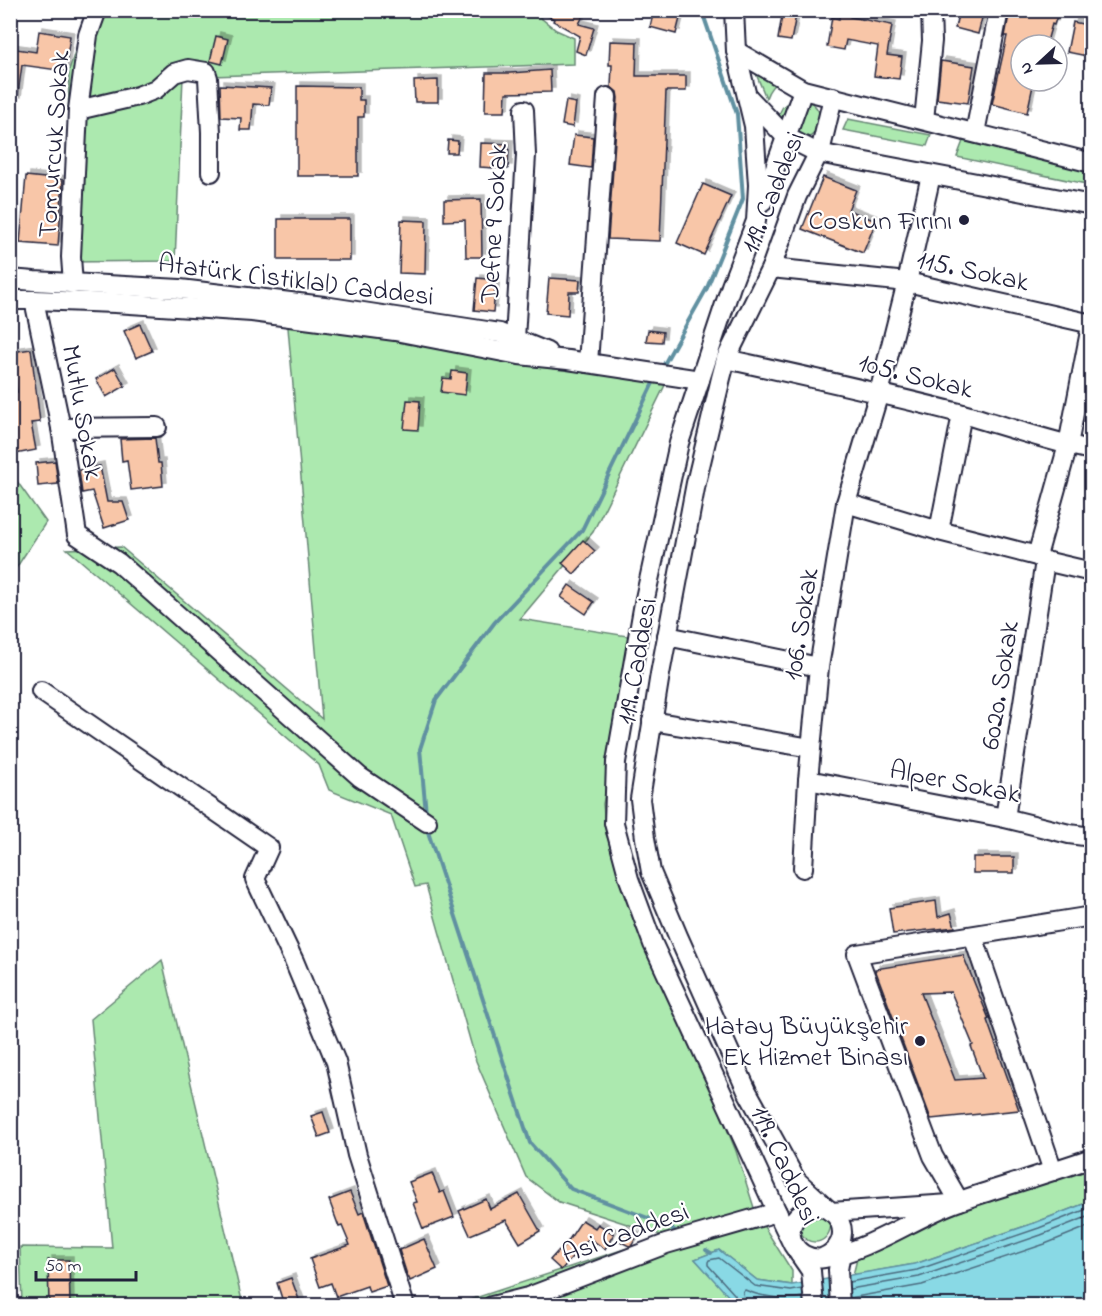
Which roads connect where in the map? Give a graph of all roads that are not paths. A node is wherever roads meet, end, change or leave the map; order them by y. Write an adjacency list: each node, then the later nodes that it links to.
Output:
1 (97, 10): 10 (street, Tomurcuk Sokak)
2 (734, 10): 5 (street, 119. Caddesi)
3 (931, 10): 12 (street)
4 (999, 10): 13 (street)
5 (736, 51): 6 (street); 7 (street, 119. Caddesi)
6 (803, 90): 9 (street); 14 (street, 119. Caddesi)
7 (746, 96): 14 (street); 20 (street, 119. Caddesi)
8 (607, 97): 31 (street)
9 (833, 97): 12 (street); 15 (street, 119. Caddesi)
10 (78, 110): 17 (street); 24 (street, Tomurcuk Sokak)
11 (524, 110): 28 (street, Defne 9 Sokak)
12 (924, 120): 13 (street)
13 (975, 133): 16 (street)
14 (786, 137): 15 (street); 20 (street, 119. Caddesi)
15 (818, 153): 18 (street); 21 (street, 119. Caddesi)
16 (1092, 163)
17 (211, 172)
18 (931, 175): 19 (street); 23 (street, 106. Sokak)
19 (1092, 205)
20 (756, 220): 32 (street, 119. Caddesi)
21 (771, 268): 23 (street, 115. Sokak); 29 (street, 119. Caddesi)
22 (10, 279): 24 (street, Atatürk (İstiklal) Caddesi)
23 (907, 282): 27 (street, 115. Sokak); 33 (street, 106. Sokak)
24 (73, 284): 28 (street, Atatürk (İstiklal) Caddesi)
25 (10, 300): 26 (street, Atatürk (İstiklal) Caddesi)
26 (34, 300): 30 (street, Atatürk (İstiklal) Caddesi); 36 (street, Mutlu Sokak)
27 (1091, 323): 37 (street, 6020. Sokak)
28 (515, 339): 30 (street, Atatürk (İstiklal) Caddesi)
29 (726, 359): 33 (street, 105. Sokak); 43 (street, 119. Caddesi)
30 (568, 360): 31 (street, Atatürk (İstiklal) Caddesi)
31 (588, 363): 32 (street, Atatürk (İstiklal) Caddesi)
32 (700, 380): 58 (street, 119. Caddesi)
33 (879, 393): 34 (street, 105. Sokak); 39 (street, 106. Sokak)
34 (962, 414): 37 (street, 105. Sokak); 40 (street)
35 (157, 427): 36 (street)
36 (61, 428): 50 (street, Mutlu Sokak)
37 (1068, 445): 38 (street, 105. Sokak); 41 (street, 6020. Sokak)
38 (1092, 450)
39 (846, 503): 40 (street); 44 (street, 106. Sokak)
40 (939, 531): 41 (street)
41 (1041, 558): 42 (street); 49 (street, 6020. Sokak)
42 (1092, 572)
43 (667, 636): 44 (street); 46 (street, 119. Caddesi)
44 (819, 667): 47 (street, 106. Sokak)
45 (41, 691): 64 (street)
46 (652, 721): 47 (street); 59 (street, 119. Caddesi)
47 (811, 748): 48 (street, 106. Sokak)
48 (808, 780): 49 (street, Alper Sokak); 52 (street, 106. Sokak)
49 (1005, 818): 51 (street, Alper Sokak)
50 (427, 822)
51 (1092, 837)
52 (804, 868)
53 (1092, 916): 54 (street)
54 (973, 936): 56 (street); 57 (street)
55 (1092, 1158): 56 (street)
56 (1053, 1171): 57 (street)
57 (955, 1203): 59 (street); 62 (street)
58 (777, 1212): 61 (street, 119. Caddesi); 65 (street, Asi Caddesi)
59 (831, 1212): 60 (street); 61 (street)
60 (842, 1234): 62 (street, 119. Caddesi); 63 (street)
61 (794, 1245): 63 (street, 119. Caddesi)
62 (840, 1262): 63 (street); 67 (street, 119. Caddesi)
63 (817, 1265): 66 (street, 119. Caddesi)
64 (405, 1305)
65 (492, 1305)
66 (813, 1305)
67 (840, 1305)

